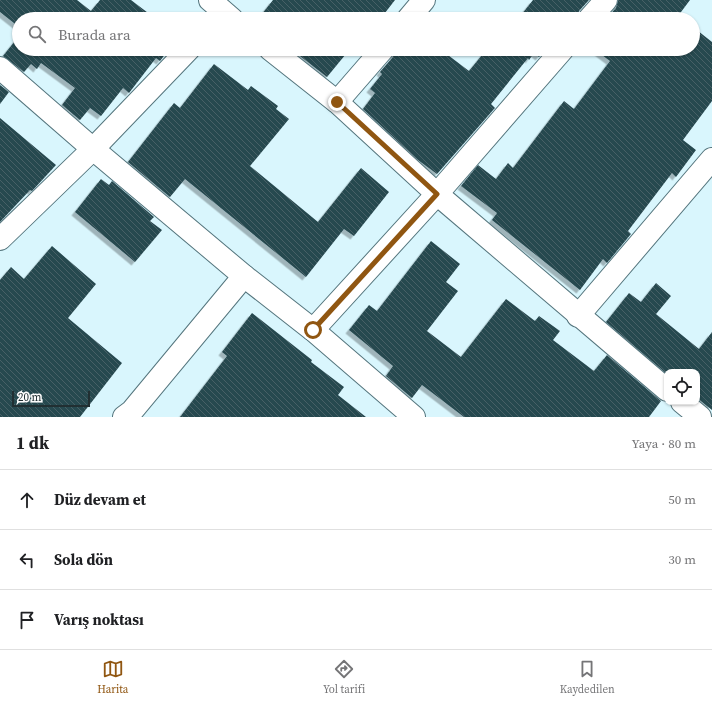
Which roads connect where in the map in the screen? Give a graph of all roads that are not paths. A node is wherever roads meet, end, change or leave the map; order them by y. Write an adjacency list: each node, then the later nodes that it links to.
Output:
1 (424, 0): 3 (street)
2 (606, 0): 4 (street)
3 (414, 12)
4 (595, 12)
5 (182, 56): 11 (street)
6 (279, 56): 10 (street)
7 (376, 56): 10 (street)
8 (557, 56): 13 (street)
9 (0, 68): 11 (street)
10 (337, 102): 13 (street)
11 (93, 149): 14 (street); 15 (street)
12 (712, 159): 16 (street)
13 (437, 194): 16 (street); 17 (street)
14 (0, 238)
15 (244, 276): 17 (street); 20 (street)
16 (578, 316): 18 (street)
17 (313, 330): 21 (street)
18 (664, 388)
19 (686, 405): 22 (street)
20 (131, 415)
21 (414, 417)
22 (700, 417)

